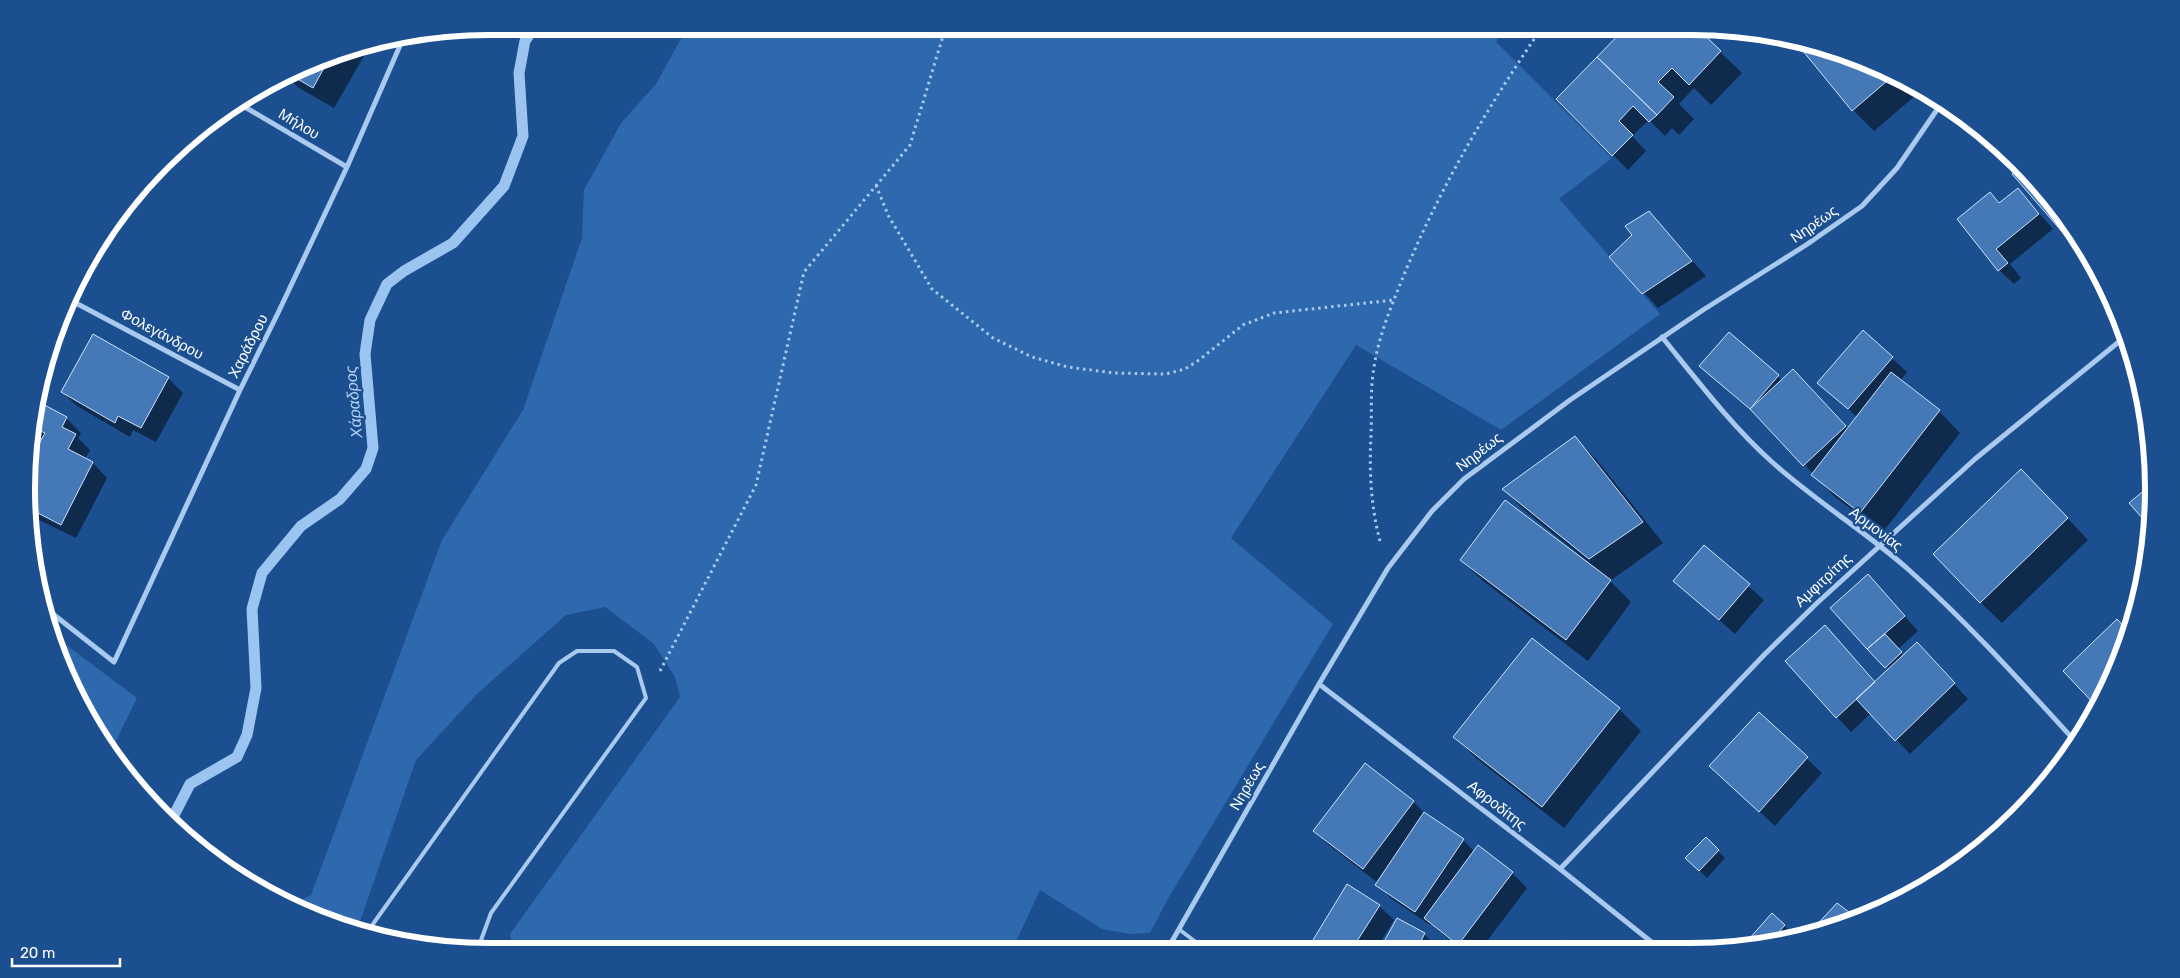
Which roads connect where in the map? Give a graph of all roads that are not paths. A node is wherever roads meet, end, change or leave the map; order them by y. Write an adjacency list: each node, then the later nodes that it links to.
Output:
1 (401, 44): 4 (street, Χαράδρου)
2 (245, 107): 4 (street, Μήλου)
3 (1938, 109): 6 (street, Νηρέως)
4 (347, 167): 8 (street, Χαράδρου)
5 (75, 303): 8 (street, Φολεγάνδρου)
6 (1662, 337): 9 (street, Αρμονίας); 11 (street, Νηρέως)
7 (2120, 341): 9 (street, Αμφιτρίτης)
8 (240, 390): 10 (street, Χαράδρου)
9 (1878, 545): 12 (street, Αρμονίας); 13 (street, Αμφιτρίτης)
10 (52, 614)
11 (1319, 684): 13 (street, Αφροδίτης); 15 (street, Νηρέως)
12 (2071, 736)
13 (1560, 868): 19 (street, Αφροδίτης)
14 (372, 928): 16 (lane)
15 (1180, 930): 17 (street, Νηρέως); 18 (lane)
16 (480, 943)
17 (1172, 943)
18 (1197, 943)
19 (1653, 943)

